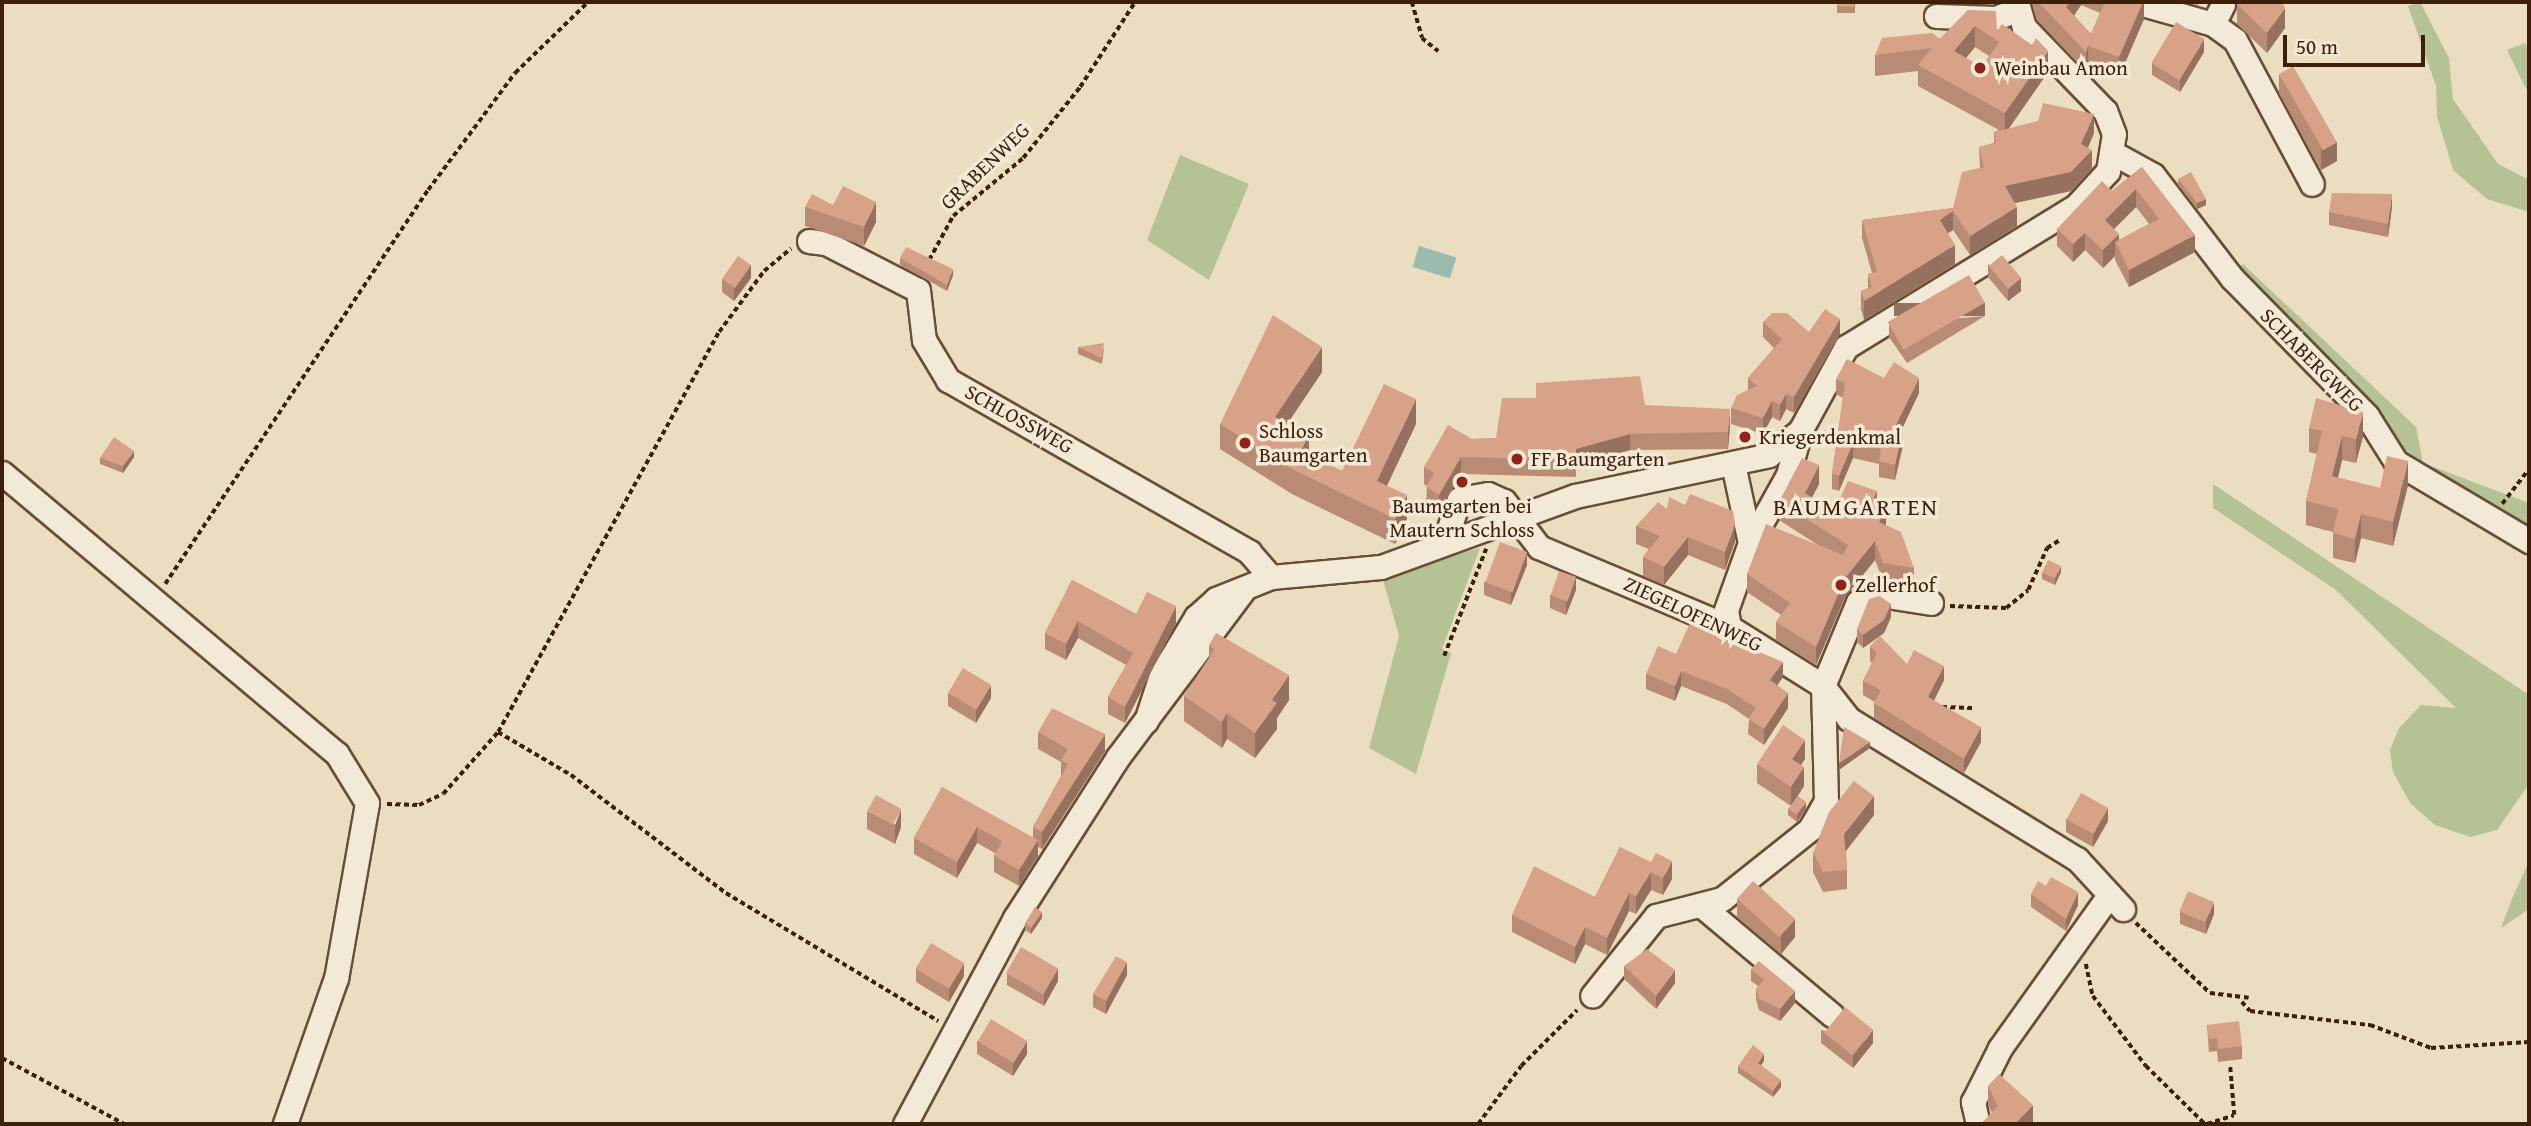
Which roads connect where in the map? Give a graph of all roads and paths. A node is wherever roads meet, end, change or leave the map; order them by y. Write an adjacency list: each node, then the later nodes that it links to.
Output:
1 (589, 2): 25 (path)
2 (1135, 2): 11 (path, GRABENWEG)
3 (1412, 2): 7 (path)
4 (2135, 2): 9 (street)
5 (2018, 6): 6 (street); 8 (street)
6 (1936, 16)
7 (1438, 51)
8 (2115, 154): 12 (street); 18 (street, SCHABERGWEG)
9 (2312, 184)
10 (809, 241): 11 (street); 32 (path)
11 (918, 290): 24 (street, SCHLOSSWEG)
12 (1800, 431): 13 (street); 16 (street)
13 (1743, 461): 16 (street); 17 (street); 23 (street)
14 (2529, 469): 18 (path)
15 (2, 473): 25 (street)
16 (1788, 475): 23 (street)
17 (1515, 516): 19 (street); 22 (street, ZIEGELOFENWEG); 27 (street, ZIEGELOFENWEG)
18 (2492, 516): 21 (street, SCHABERGWEG)
19 (1485, 529): 22 (street); 28 (path)
20 (2060, 540): 26 (path)
21 (2529, 541)
22 (1444, 543): 24 (street)
23 (1750, 543): 27 (street)
24 (1260, 581): 41 (street)
25 (155, 600): 33 (street)
26 (1931, 603): 29 (street)
27 (1729, 626): 29 (street, ZIEGELOFENWEG)
28 (1444, 656)
29 (1823, 686): 34 (street, ZIEGELOFENWEG); 35 (street)
30 (1929, 704): 31 (path)
31 (1972, 708)
32 (498, 732): 33 (path); 41 (path)
33 (367, 803): 46 (street)
34 (2116, 902): 39 (path); 49 (street)
35 (1702, 906): 37 (street); 40 (street)
36 (2087, 956): 50 (path)
37 (1592, 996): 48 (path)
38 (2249, 998): 39 (path)
39 (2242, 1002): 42 (path)
40 (1832, 1015)
41 (952, 1028): 47 (street)
42 (2529, 1042)
43 (2, 1058): 45 (path)
44 (2230, 1067): 50 (path)
45 (124, 1124)
46 (285, 1124)
47 (905, 1124)
48 (1478, 1124)
49 (1978, 1124)
50 (2206, 1124)

